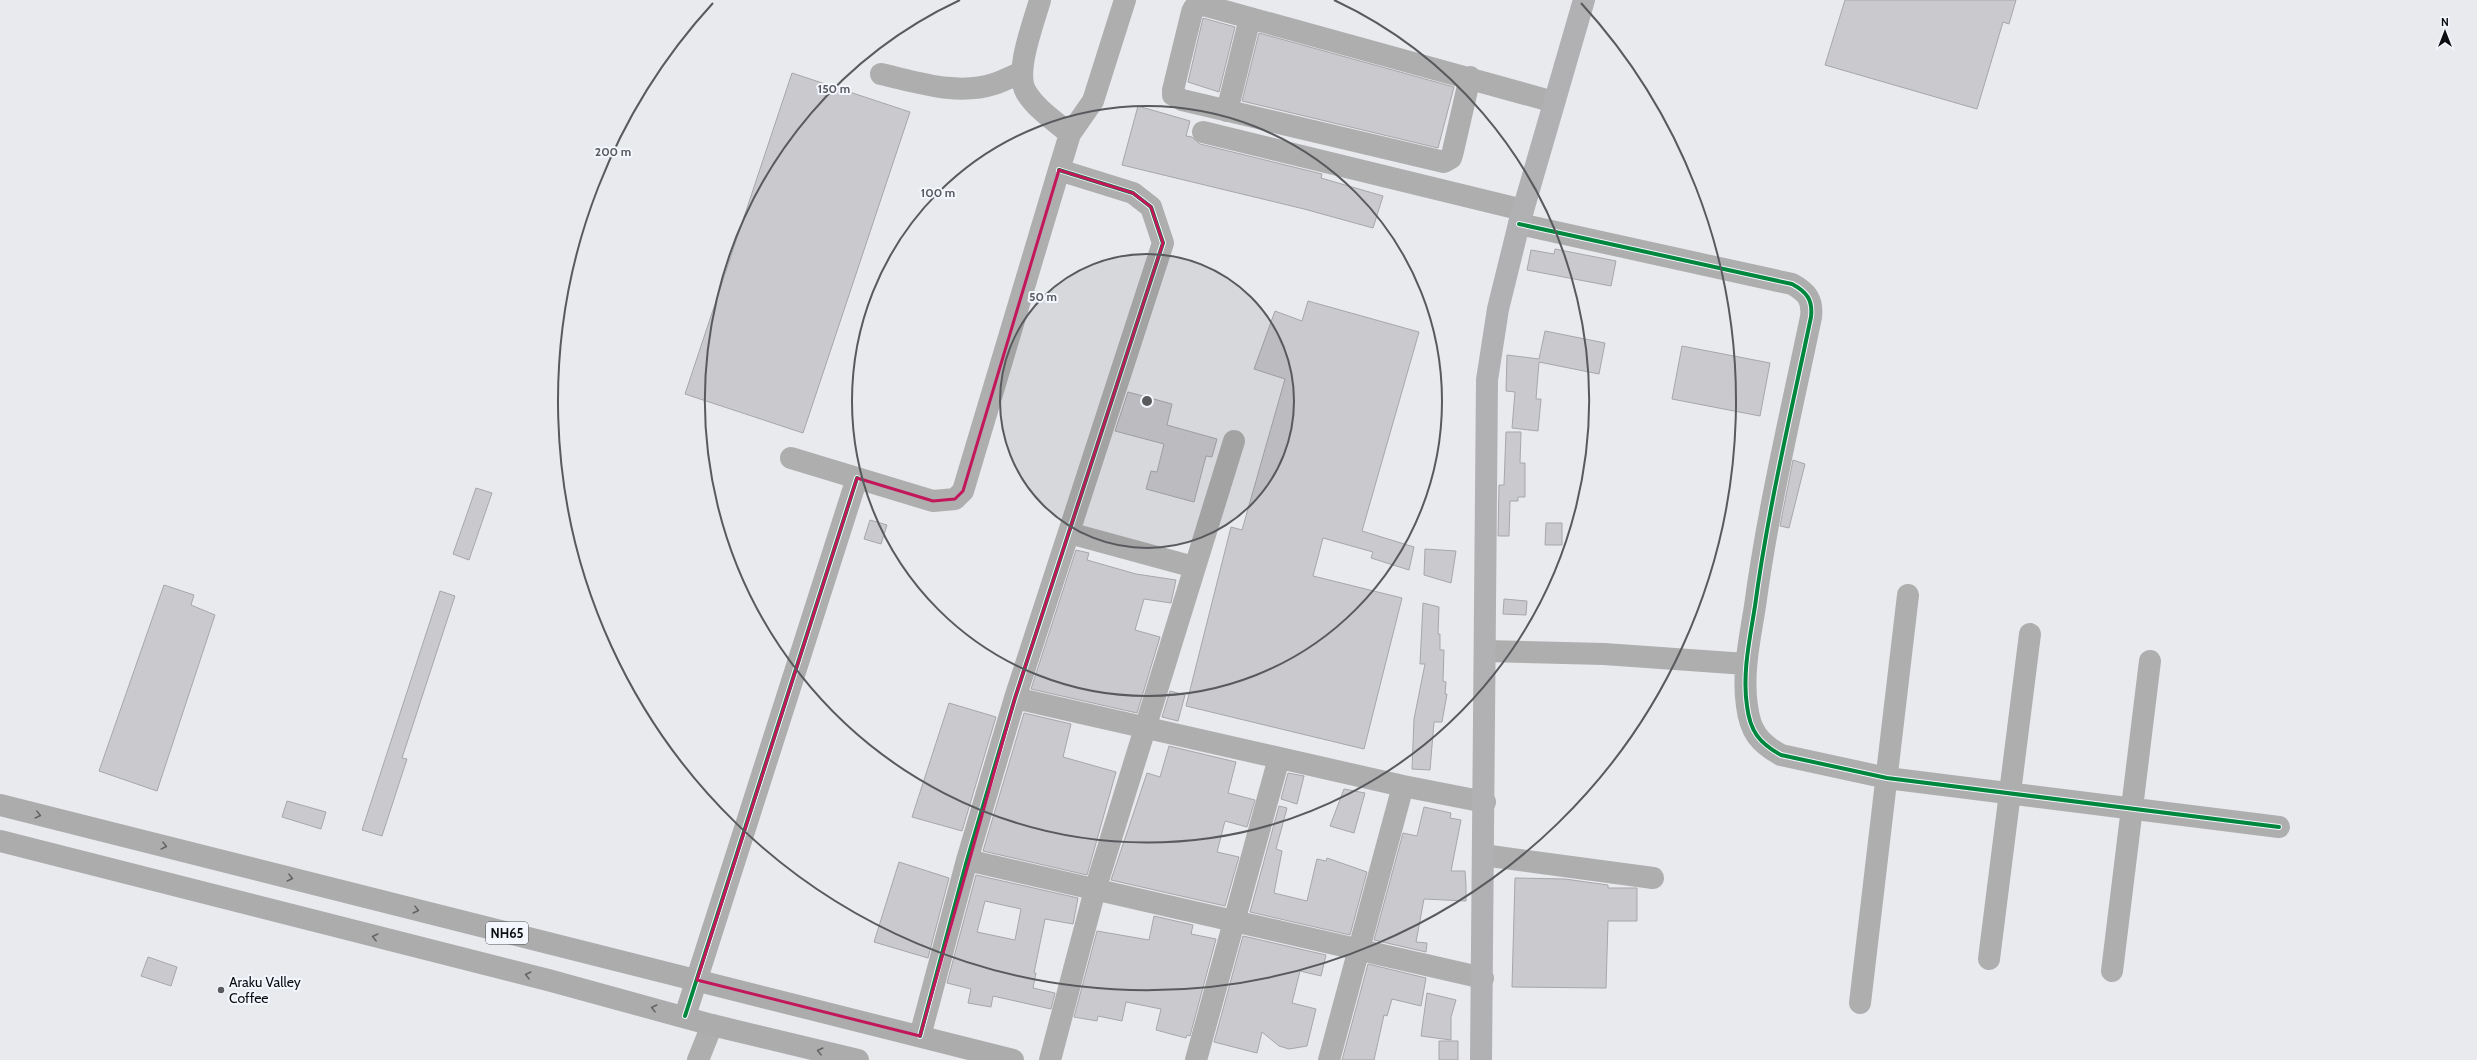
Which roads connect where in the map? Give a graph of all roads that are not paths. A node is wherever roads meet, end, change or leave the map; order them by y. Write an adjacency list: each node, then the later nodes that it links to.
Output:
1 (1040, 0): 5 (street)
2 (1125, 0): 11 (street)
3 (1584, 0): 8 (main road)
4 (1250, 18): 7 (street); 9 (street); 9 (street)
5 (1022, 72): 6 (street); 11 (street)
6 (881, 74)
7 (1470, 77): 8 (street); 9 (street)
8 (1554, 102): 13 (main road)
9 (1227, 111)
10 (1203, 132): 13 (street)
11 (1070, 134): 12 (street)
12 (1058, 170): 16 (street); 17 (street)
13 (1521, 217): 21 (main road); 23 (street)
14 (1234, 441): 18 (street)
15 (791, 458): 16 (street)
16 (857, 478): 44 (street)
17 (1069, 533): 18 (street); 24 (street)
18 (1194, 567): 25 (street)
19 (1908, 595): 27 (street)
20 (2030, 634): 29 (street)
21 (1486, 651): 23 (street); 30 (main road)
22 (2150, 661): 32 (street)
23 (1746, 664): 27 (street)
24 (1014, 698): 25 (street); 36 (street)
25 (1145, 728): 26 (street); 38 (street)
26 (1279, 758): 28 (street); 39 (street)
27 (1887, 778): 29 (street); 45 (street)
28 (1403, 786): 30 (street); 40 (street)
29 (2011, 794): 32 (street); 41 (street)
30 (1484, 802): 35 (main road)
31 (0, 805): 44 (highway, NH65, one-way to 44)
32 (2132, 809): 33 (street); 42 (street)
33 (2279, 827)
34 (0, 841): 46 (highway, NH65, one-way to 34)
35 (1483, 856): 37 (street); 43 (main road)
36 (967, 860): 38 (street); 48 (street)
37 (1653, 878)
38 (1095, 890): 39 (street); 52 (street)
39 (1233, 922): 40 (street); 53 (street)
40 (1360, 950): 43 (street); 54 (street)
41 (1989, 959)
42 (2112, 970)
43 (1483, 978): 55 (main road)
44 (697, 980): 46 (street); 48 (highway, NH65)
45 (1860, 1003)
46 (685, 1016): 47 (highway, NH65)
47 (712, 1025): 49 (street); 50 (highway, NH65, one-way to 47)
48 (920, 1036): 51 (highway, NH65)
49 (698, 1060)
50 (858, 1060)
51 (1013, 1060)
52 (1050, 1060)
53 (1196, 1060)
54 (1328, 1060)
55 (1481, 1060)

